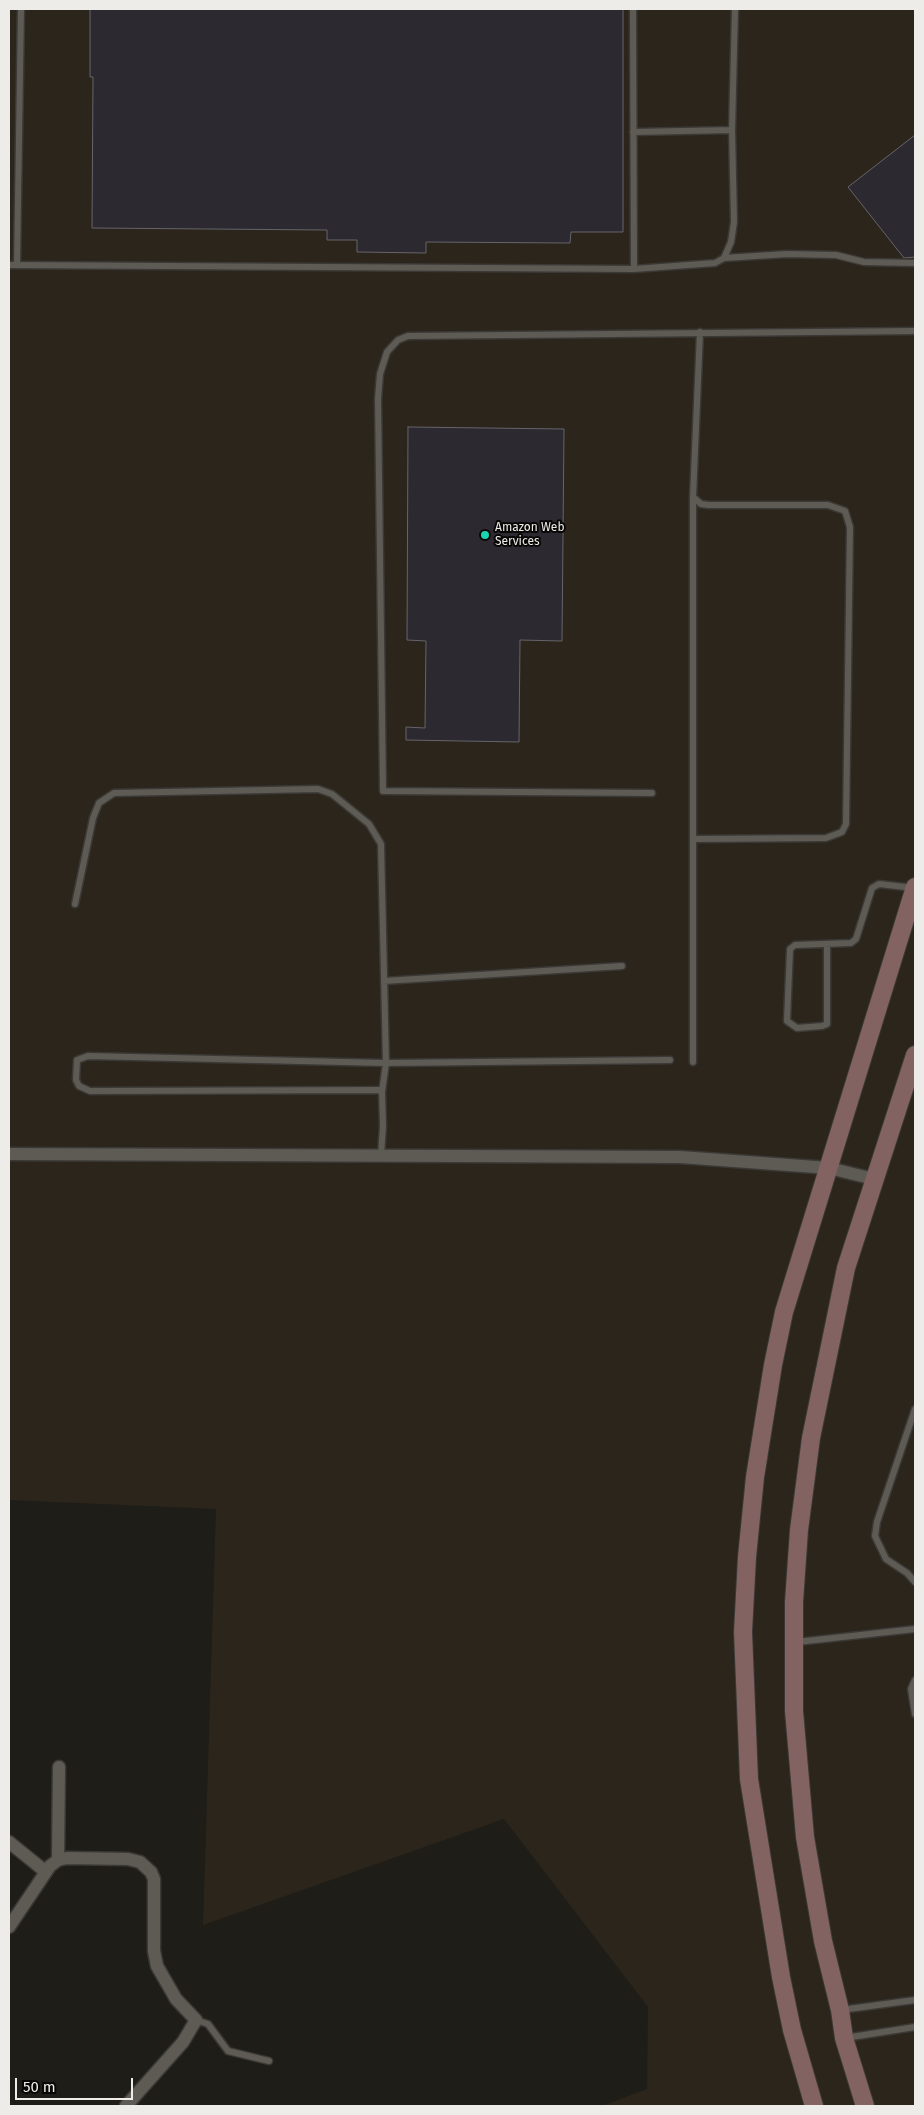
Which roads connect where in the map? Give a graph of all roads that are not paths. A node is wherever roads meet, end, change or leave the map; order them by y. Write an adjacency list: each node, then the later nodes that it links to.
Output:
1 (21, 9): 9 (lane)
2 (634, 9): 5 (lane)
3 (735, 9): 4 (lane)
4 (732, 130): 5 (lane); 6 (lane)
5 (633, 132): 10 (lane)
6 (724, 258): 7 (lane); 10 (lane)
7 (915, 263)
8 (9, 264): 9 (lane)
9 (17, 265): 10 (lane)
10 (634, 269)
11 (915, 331): 12 (lane)
12 (700, 332): 13 (lane); 14 (lane)
13 (693, 497): 15 (lane); 15 (lane)
14 (652, 793)
15 (693, 839): 23 (lane)
16 (915, 888): 18 (lane); 28 (street)
17 (75, 904): 20 (lane)
18 (827, 945): 18 (lane)
19 (622, 966): 20 (lane)
20 (384, 981): 24 (lane)
21 (915, 1055): 29 (street)
22 (670, 1060): 24 (lane)
23 (693, 1062)
24 (386, 1063): 25 (lane); 25 (lane)
25 (382, 1092): 27 (lane)
26 (9, 1154): 27 (street)
27 (381, 1155): 28 (street)
28 (829, 1168): 29 (street); 48 (street)
29 (874, 1179): 33 (street)
30 (915, 1409): 31 (lane)
31 (915, 1582)
32 (915, 1629): 33 (lane)
33 (793, 1643): 42 (street)
34 (915, 1680): 35 (lane)
35 (915, 1714)
36 (59, 1767): 38 (street)
37 (9, 1842): 39 (street)
38 (58, 1860): 39 (street); 43 (street)
39 (46, 1872): 40 (street)
40 (9, 1926)
41 (915, 2000): 42 (lane)
42 (840, 2010): 45 (street)
43 (196, 2020): 46 (lane); 47 (street)
44 (915, 2026): 45 (lane)
45 (844, 2038): 49 (street)
46 (269, 2062)
47 (126, 2106)
48 (814, 2106)
49 (865, 2106)

